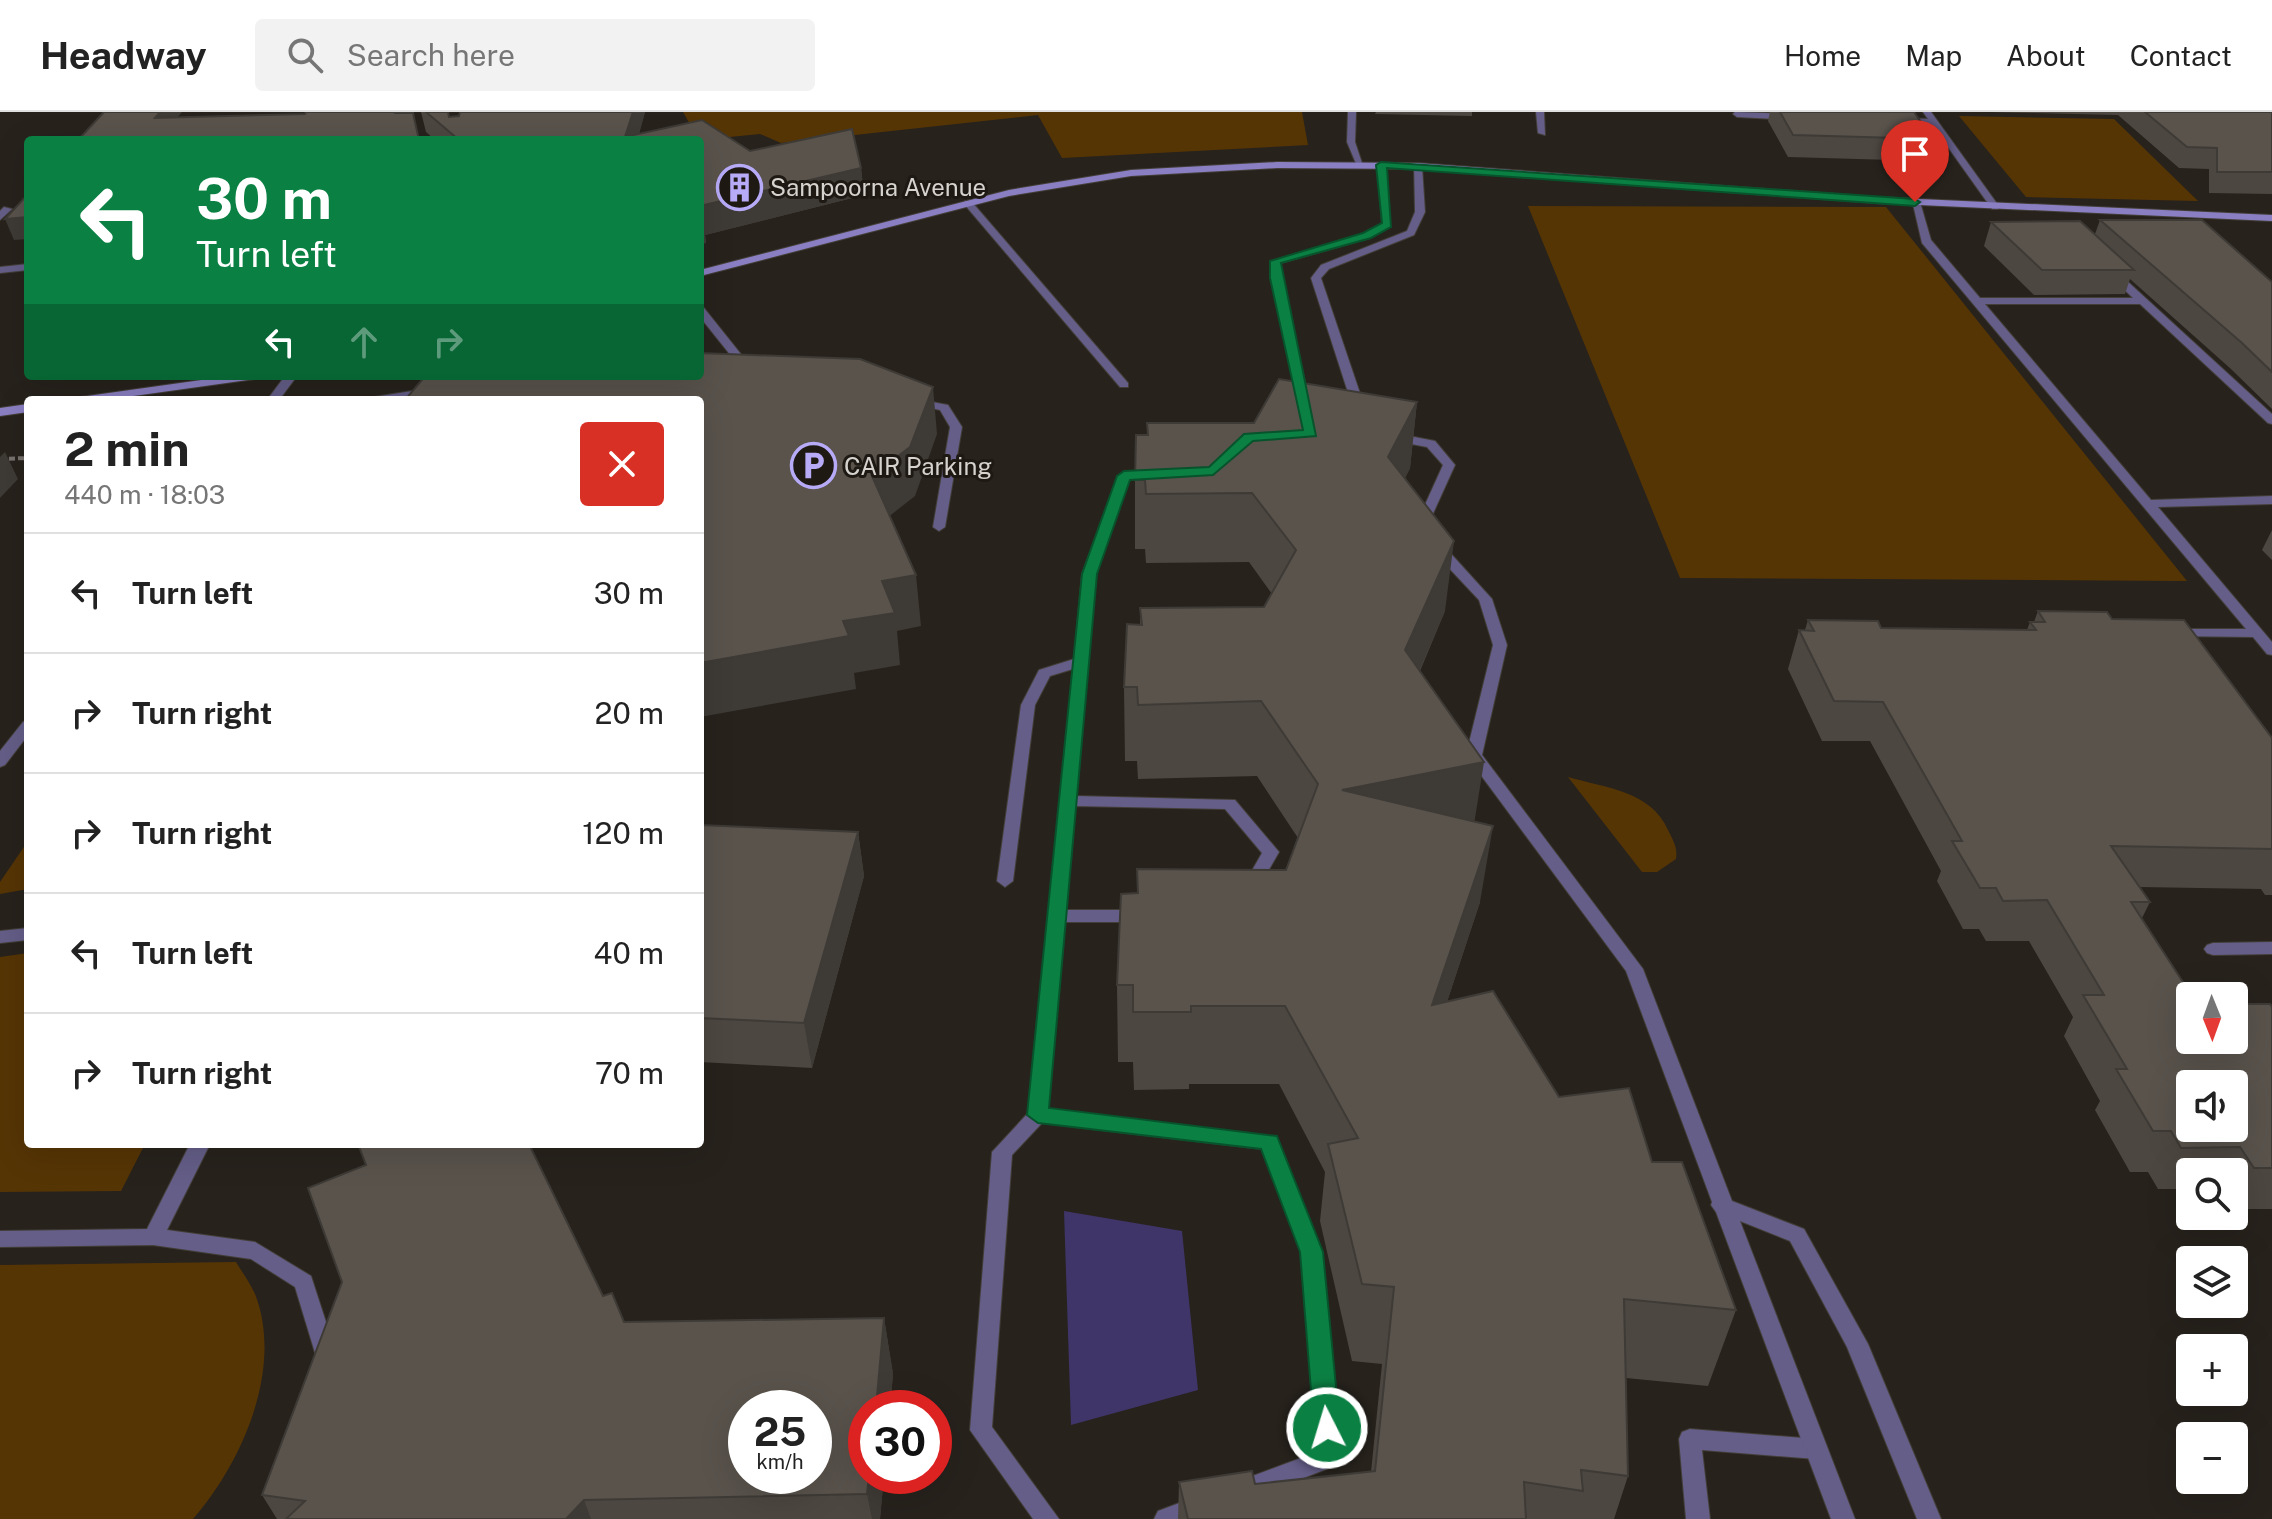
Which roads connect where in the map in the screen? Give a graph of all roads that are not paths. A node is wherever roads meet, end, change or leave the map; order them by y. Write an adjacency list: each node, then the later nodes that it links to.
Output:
1 (1352, 112): 9 (street)
2 (1540, 112): 8 (street)
3 (1927, 112): 7 (street)
4 (1737, 114): 5 (street)
5 (1797, 117)
6 (1883, 120): 7 (street)
7 (1933, 122): 14 (street)
8 (1542, 133)
9 (1360, 164): 10 (main road); 13 (main road)
10 (1381, 165): 11 (main road); 35 (street)
11 (1417, 166): 12 (main road); 34 (street)
12 (1915, 202): 14 (main road); 20 (street)
13 (968, 203): 19 (main road); 27 (street)
14 (1995, 207): 15 (main road)
15 (2272, 218)
16 (2100, 262): 21 (street)
17 (24, 267): 18 (street)
18 (0, 270)
19 (704, 272)
20 (1977, 301): 21 (street); 40 (street)
21 (2143, 301): 36 (street)
22 (704, 315): 24 (street)
23 (732, 369): 24 (street)
24 (748, 370): 25 (street)
25 (763, 373)
26 (226, 380): 28 (main road)
27 (1124, 385)
28 (109, 396)
29 (399, 396): 30 (street)
30 (437, 396)
31 (899, 398): 41 (street)
32 (24, 409): 33 (main road)
33 (0, 412)
34 (1362, 417)
35 (1307, 418)
36 (2272, 420)
37 (1379, 434): 59 (street)
38 (1168, 473): 45 (street)
39 (2272, 500): 40 (street)
40 (2148, 504): 43 (street)
41 (939, 527)
42 (2162, 633): 43 (street)
43 (2257, 633): 44 (street)
44 (2272, 651)
45 (1082, 661): 48 (street); 49 (street)
46 (24, 730): 47 (street)
47 (0, 762)
48 (1068, 801): 50 (street); 51 (street)
49 (1005, 881)
50 (1242, 903)
51 (1057, 916): 52 (street); 57 (street)
52 (1161, 916)
53 (24, 934): 54 (street)
54 (0, 937)
55 (2272, 948): 56 (street)
56 (2213, 949)
57 (1038, 1115): 64 (street); 65 (street)
58 (198, 1148): 60 (street)
59 (1721, 1205): 63 (street); 68 (street)
60 (153, 1237): 61 (street); 62 (street)
61 (0, 1239)
62 (331, 1374)
63 (1816, 1449): 66 (street); 67 (street)
64 (1047, 1519)
65 (1166, 1519)
66 (1698, 1519)
67 (1843, 1519)
68 (1929, 1519)

